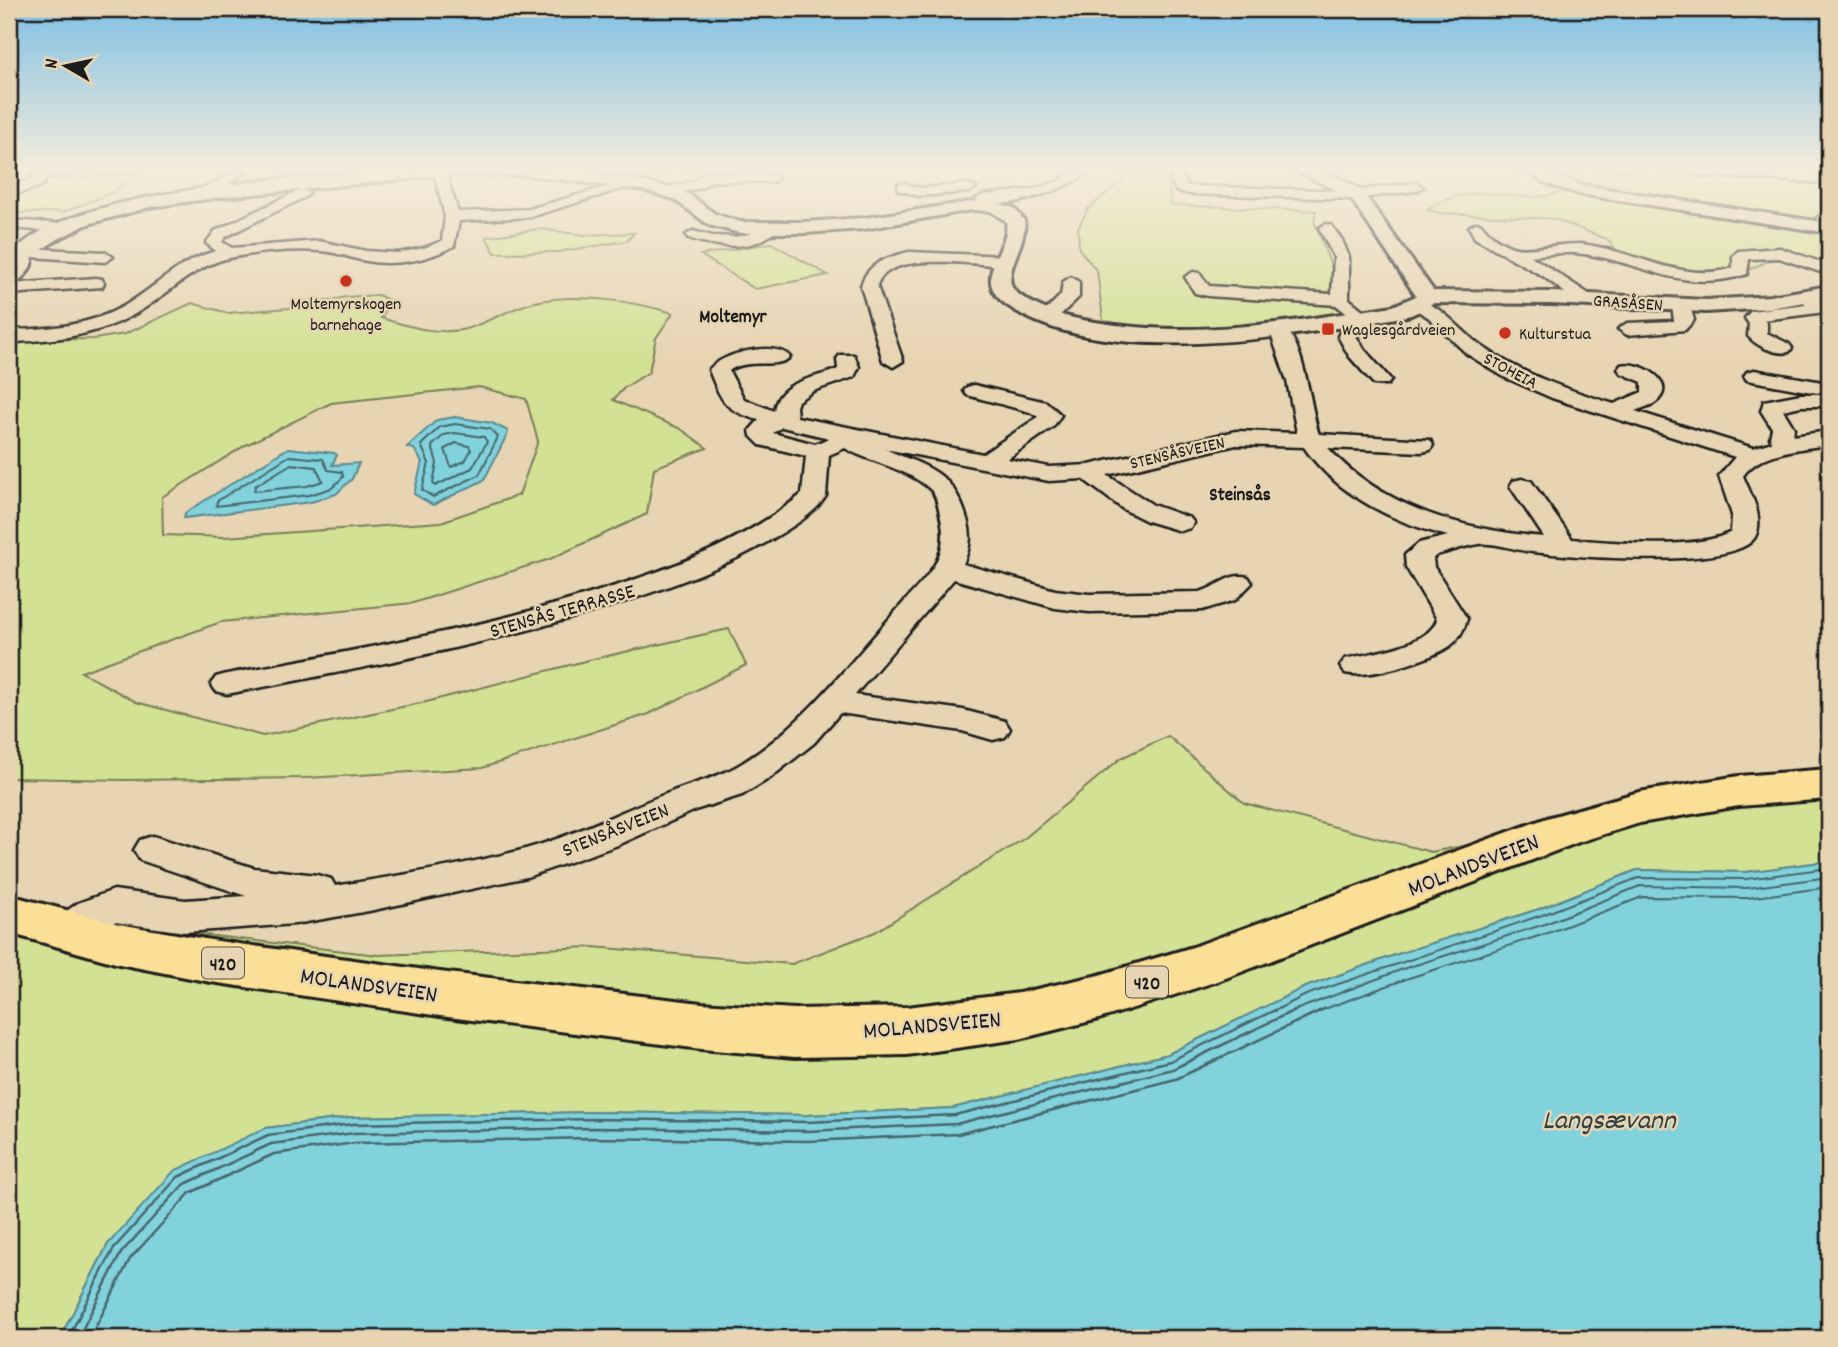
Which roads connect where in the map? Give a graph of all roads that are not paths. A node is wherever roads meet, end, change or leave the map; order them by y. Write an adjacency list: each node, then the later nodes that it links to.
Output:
1 (55, 233): 10 (main road)
2 (222, 233): 11 (street)
3 (450, 233): 11 (street)
4 (766, 233): 9 (street)
5 (1015, 233): 14 (main road)
6 (1329, 233): 24 (street)
7 (1380, 233): 25 (main road)
8 (1479, 233): 12 (street)
9 (693, 235)
10 (24, 253): 13 (street); 17 (main road)
11 (229, 253): 31 (street)
12 (1514, 253): 15 (street); 23 (street)
13 (105, 257)
14 (1006, 261): 28 (main road); 35 (street)
15 (1829, 270)
16 (1193, 277): 24 (street)
17 (9, 278)
18 (1071, 282): 28 (street)
19 (96, 283): 20 (street)
20 (9, 289)
21 (1829, 292): 22 (main road, GRASÅSEN)
22 (1806, 296): 26 (main road, GRASÅSEN); 32 (street)
23 (1586, 300): 25 (main road, GRASÅSEN); 26 (main road, GRASÅSEN)
24 (1340, 301): 27 (street)
25 (1422, 301): 27 (main road); 42 (street, STOHEIA)
26 (1681, 306): 29 (street)
27 (1364, 316): 30 (main road); 38 (street)
28 (1046, 318): 30 (main road)
29 (1627, 329)
30 (1279, 331): 45 (street)
31 (9, 336)
32 (1782, 348)
33 (780, 357): 43 (street, STENSÅSVEIEN)
34 (847, 359): 43 (street)
35 (893, 360)
36 (1628, 369): 42 (street)
37 (1754, 376): 39 (street)
38 (1381, 380)
39 (1829, 388)
40 (974, 391): 50 (street)
41 (1829, 400): 48 (street)
42 (1618, 410): 49 (street, STOHEIA)
43 (786, 419): 46 (street, STENSÅSVEIEN); 46 (street)
44 (1829, 438): 48 (street)
45 (1310, 442): 47 (street, STENSÅSVEIEN); 51 (street, STENSÅSVEIEN); 54 (street)
46 (835, 444): 50 (street, STENSÅSVEIEN); 56 (street, STENSÅSVEIEN); 59 (street, STENSÅS TERRASSE)
47 (1422, 445)
48 (1791, 445): 49 (street)
49 (1754, 455): 55 (street)
50 (986, 463): 51 (street, STENSÅSVEIEN)
51 (1089, 472): 53 (street)
52 (1522, 486): 55 (street)
53 (1181, 523)
54 (1480, 535): 55 (street); 58 (street)
55 (1564, 547)
56 (948, 568): 57 (street); 60 (street, STENSÅSVEIEN)
57 (1238, 583)
58 (1356, 666)
59 (227, 684)
60 (832, 702): 61 (street); 64 (street, STENSÅSVEIEN)
61 (993, 729)
62 (1829, 784): 66 (main road, MOLANDSVEIEN / 420)
63 (153, 850): 64 (street, STENSÅSVEIEN)
64 (369, 896): 66 (street, STENSÅSVEIEN)
65 (9, 914): 66 (main road, MOLANDSVEIEN / 420)
66 (70, 930)

